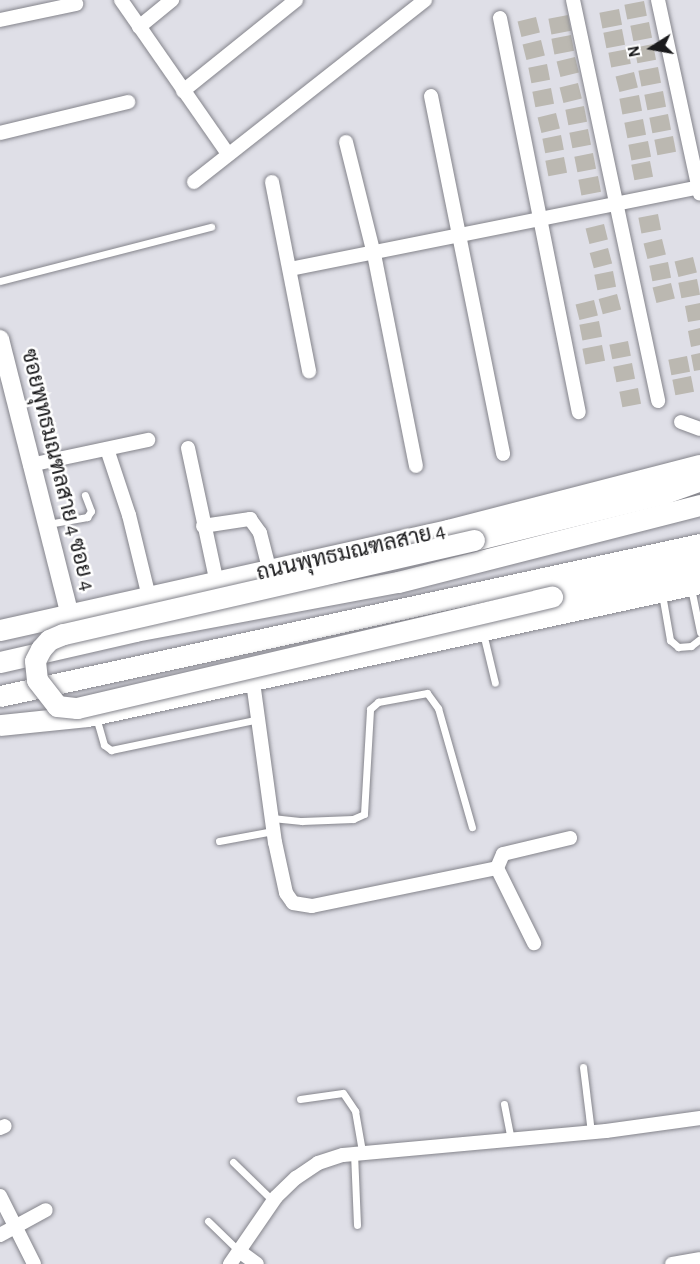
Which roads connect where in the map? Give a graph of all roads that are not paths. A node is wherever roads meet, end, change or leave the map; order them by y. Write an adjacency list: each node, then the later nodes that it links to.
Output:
1 (121, 0): 10 (street)
2 (172, 0): 10 (street)
3 (296, 0): 11 (street)
4 (425, 0): 16 (street)
5 (573, 0): 20 (street)
6 (658, 0): 19 (street)
7 (76, 4): 9 (street)
8 (500, 18): 21 (street)
9 (0, 20)
10 (139, 27): 11 (street)
11 (183, 91): 16 (street)
12 (431, 96): 23 (street)
13 (128, 102): 14 (street)
14 (0, 133)
15 (346, 142): 24 (street)
16 (228, 154): 17 (street)
17 (194, 182)
18 (272, 182): 25 (street)
19 (699, 191): 20 (street)
20 (619, 204): 21 (street); 29 (street)
21 (541, 221): 23 (street); 30 (street)
22 (211, 227): 26 (lane)
23 (458, 237): 24 (street); 36 (street)
24 (374, 254): 25 (street); 39 (street)
25 (290, 269): 28 (street)
26 (0, 281)
27 (0, 339): 37 (street, ซอยพุทธมณฑลสาย 4 ซอย 4)
28 (309, 371)
29 (657, 401)
30 (579, 412)
31 (681, 422): 32 (street)
32 (700, 429)
33 (148, 440): 35 (street)
34 (188, 448): 46 (street)
35 (107, 449): 37 (street); 53 (street)
36 (502, 454)
37 (30, 465): 45 (street, ซอยพุทธมณฑลสาย 4 ซอย 4)
38 (700, 465): 49 (main road, ถนนพุทธมณฑลสาย 4)
39 (416, 466)
40 (700, 480): 42 (main road)
41 (700, 490): 42 (main road)
42 (665, 493): 48 (main road, bridge)
43 (85, 495): 45 (lane)
44 (700, 505): 59 (main road, ถนนพุทธมณฑลสาย 4)
45 (45, 525): 54 (street, ซอยพุทธมณฑลสาย 4 ซอย 4)
46 (203, 526): 49 (street); 50 (street)
47 (700, 544): 62 (main road)
48 (700, 564)
49 (270, 572): 50 (main road, ถนนพุทธมณฑลสาย 4)
50 (217, 583): 53 (main road, ถนนพุทธมณฑลสาย 4)
51 (695, 584): 52 (main road); 57 (lane)
52 (662, 591): 56 (main road); 58 (lane)
53 (149, 597): 54 (main road, ถนนพุทธมณฑลสาย 4)
54 (69, 612): 55 (main road, ถนนพุทธมณฑลสาย 4)
55 (0, 630)
56 (483, 631): 60 (main road); 61 (lane)
57 (700, 632)
58 (700, 639)
59 (0, 662)
60 (253, 682): 63 (main road); 64 (street)
61 (495, 683)
62 (0, 696)
63 (95, 714): 64 (lane); 65 (main road)
64 (260, 719): 66 (street)
65 (0, 725)
66 (273, 824): 67 (lane); 69 (lane); 70 (street)
67 (472, 827)
68 (570, 838): 70 (street)
69 (219, 841)
70 (497, 868): 71 (street)
71 (534, 943)
72 (583, 1067): 76 (lane)
73 (300, 1099): 78 (lane)
74 (504, 1104): 77 (lane)
75 (700, 1118): 76 (street)
76 (591, 1132): 77 (street)
77 (511, 1139): 78 (street)
78 (358, 1152): 81 (street); 84 (lane)
79 (233, 1162): 81 (lane)
80 (0, 1196): 85 (street)
81 (273, 1201): 87 (street)
82 (46, 1210): 85 (street)
83 (208, 1221): 87 (lane)
84 (357, 1226)
85 (15, 1227): 86 (street); 89 (street)
86 (0, 1235)
87 (239, 1251): 90 (street); 91 (street)
88 (700, 1259): 92 (street)
89 (34, 1264)
90 (230, 1264)
91 (257, 1264)
92 (672, 1264)

